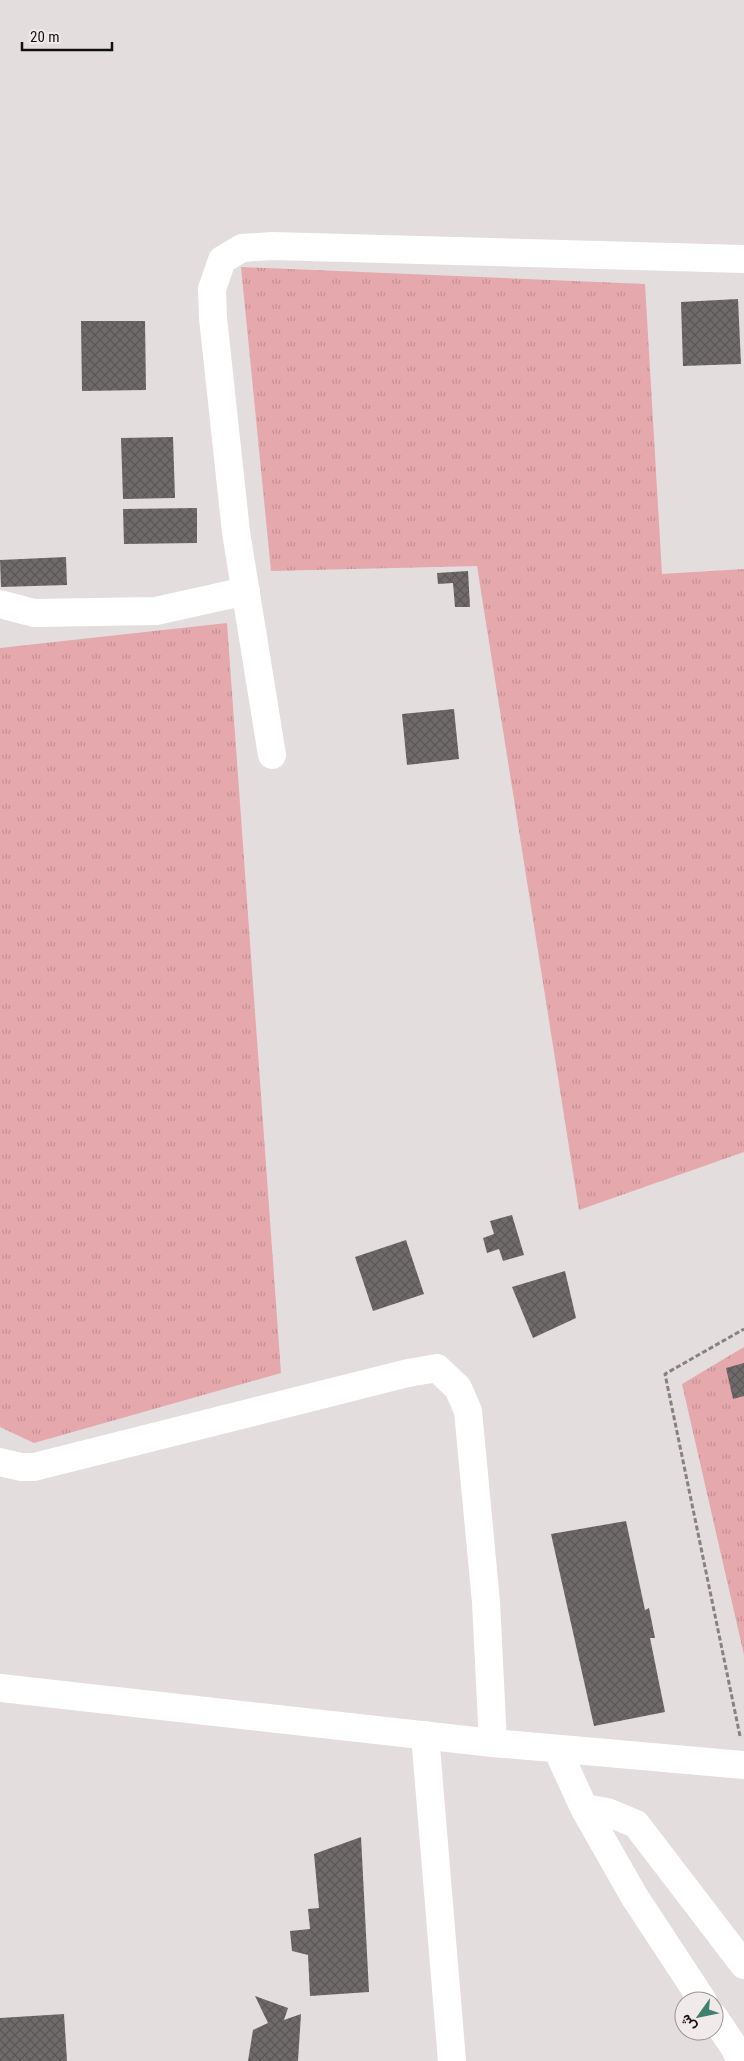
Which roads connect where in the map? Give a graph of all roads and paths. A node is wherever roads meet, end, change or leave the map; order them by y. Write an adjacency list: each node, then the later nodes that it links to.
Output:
1 (744, 259): 2 (street)
2 (246, 591): 3 (street); 4 (street)
3 (0, 604)
4 (272, 755)
5 (744, 1329): 11 (path)
6 (0, 1462): 9 (street)
7 (0, 1688): 8 (street)
8 (425, 1736): 9 (street); 16 (street)
9 (493, 1743): 10 (street)
10 (557, 1749): 11 (street); 12 (street)
11 (743, 1755)
12 (584, 1808): 13 (street); 14 (street)
13 (744, 1965)
14 (696, 1991)
15 (724, 2032): 17 (street)
16 (452, 2061)
17 (741, 2061)

